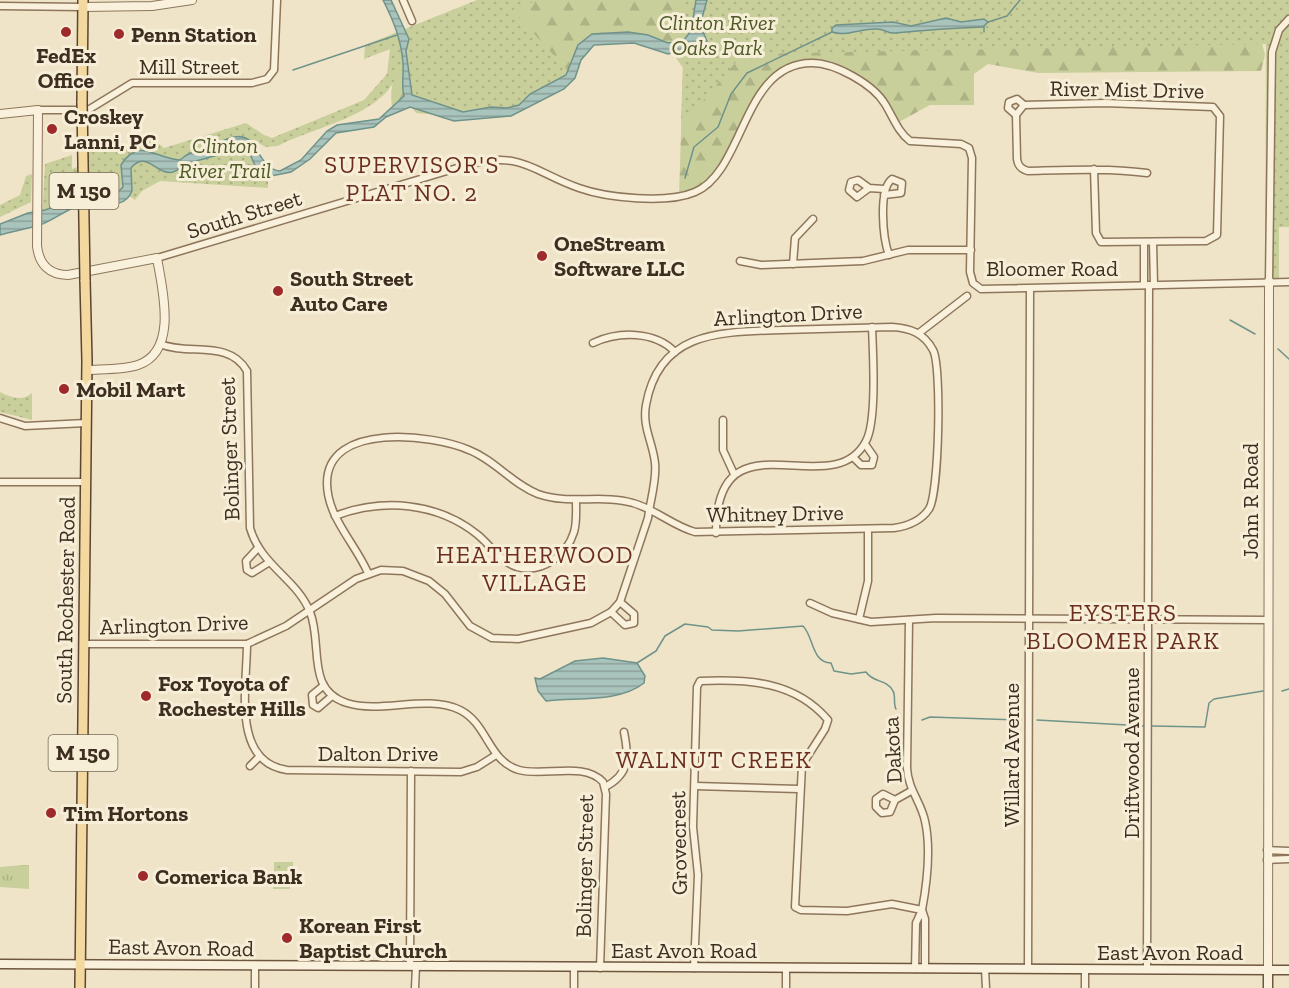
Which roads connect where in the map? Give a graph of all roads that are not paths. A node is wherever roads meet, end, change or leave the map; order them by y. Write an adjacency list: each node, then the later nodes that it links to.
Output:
1 (192, 0): 4 (street)
2 (277, 0): 10 (street, Mill Street)
3 (403, 0): 7 (street)
4 (83, 4): 5 (street); 34 (main road, South Rochester Road / M 150, bridge)
5 (0, 6)
6 (1289, 19): 24 (street, John R Road)
7 (412, 21)
8 (803, 64): 19 (street, Bloomer Road); 21 (street, South Street)
9 (1024, 105): 12 (street, River Mist Drive); 12 (street, River Mist Drive); 17 (street, River Mist Drive)
10 (38, 110): 11 (street); 21 (street)
11 (0, 114)
12 (1016, 115): 13 (street, River Mist Drive)
13 (1094, 169): 14 (street); 18 (street, River Mist Drive)
14 (1147, 173)
15 (869, 188): 20 (street)
16 (813, 219): 23 (street)
17 (1153, 242): 18 (street, River Mist Drive); 26 (street)
18 (1144, 243): 26 (street)
19 (971, 250): 20 (street); 27 (street, Bloomer Road)
20 (889, 255): 23 (street)
21 (157, 258): 32 (street)
22 (740, 261): 23 (street)
23 (793, 264)
24 (1269, 282): 25 (street, Bloomer Road); 26 (street, Bloomer Road); 59 (street, John R Road)
25 (1289, 282)
26 (1149, 285): 27 (street, Bloomer Road); 58 (street, Driftwood Avenue)
27 (1030, 289): 55 (street, Willard Avenue)
28 (967, 296): 30 (street)
29 (872, 327): 30 (street, Arlington Drive); 33 (street, Arlington Drive); 38 (street)
30 (919, 333): 46 (street, Whitney Drive)
31 (593, 343): 33 (street)
32 (160, 344): 34 (street); 48 (street, Bolinger Street)
33 (675, 352): 44 (street, Arlington Drive)
34 (87, 370): 37 (main road, South Rochester Road / M 150)
35 (0, 418): 37 (street)
36 (723, 420): 40 (street)
37 (86, 423): 42 (main road, South Rochester Road / M 150)
38 (865, 444): 39 (street); 39 (street)
39 (853, 457): 40 (street)
40 (734, 474): 47 (street)
41 (0, 482): 42 (street)
42 (85, 482): 60 (main road, South Rochester Road / M 150)
43 (576, 500): 44 (street, Whitney Drive); 45 (street); 45 (street, Whitney Drive)
44 (649, 510): 47 (street, Whitney Drive); 51 (street, Arlington Drive)
45 (335, 516): 50 (street, Whitney Drive)
46 (868, 529): 47 (street, Whitney Drive); 56 (street)
47 (716, 532)
48 (257, 549): 49 (street, Bolinger Street); 49 (street, Bolinger Street)
49 (268, 563): 53 (street, Bolinger Street)
50 (368, 573): 53 (street, Arlington Drive); 54 (street, Arlington Drive)
51 (620, 602): 54 (street, Arlington Drive); 54 (street)
52 (810, 603): 56 (street)
53 (310, 610): 61 (street, Arlington Drive); 62 (street, Bolinger Street)
54 (611, 612)
55 (1030, 618): 57 (street); 58 (street); 89 (street, Willard Avenue)
56 (859, 619): 57 (street)
57 (909, 620): 72 (street, Dakota)
58 (1150, 620): 59 (street); 91 (street, Driftwood Avenue)
59 (1268, 620): 74 (street, John R Road)
60 (84, 644): 61 (street, Arlington Drive); 80 (main road, South Rochester Road / M 150)
61 (247, 644): 66 (street)
62 (323, 686): 63 (street, Bolinger Street); 63 (street, Bolinger Street)
63 (332, 696): 65 (street, Bolinger Street)
64 (624, 732): 70 (street)
65 (496, 755): 68 (street, Dalton Drive); 70 (street, Bolinger Street)
66 (259, 757): 67 (street); 68 (street, Dalton Drive)
67 (250, 766)
68 (411, 771): 82 (street)
69 (694, 786): 71 (street); 71 (street, Grovecrest); 85 (street, Grovecrest)
70 (605, 787): 84 (street, Bolinger Street)
71 (799, 789): 78 (street)
72 (911, 791): 73 (street); 78 (street, Dakota)
73 (895, 800)
74 (1267, 850): 75 (street); 77 (street, John R Road)
75 (1289, 851)
76 (1289, 859): 77 (street)
77 (1267, 860): 92 (street, John R Road)
78 (922, 910): 87 (street, Dakota)
79 (0, 964): 80 (main road, East Avon Road)
80 (80, 964): 81 (main road, East Avon Road); 94 (main road, South Rochester Road / M 150)
81 (255, 965): 82 (main road, East Avon Road); 95 (street)
82 (413, 966): 83 (main road, East Avon Road); 96 (street)
83 (574, 967): 84 (main road, East Avon Road); 97 (street)
84 (600, 968): 85 (main road, East Avon Road)
85 (694, 968): 86 (main road, East Avon Road)
86 (786, 969): 87 (main road, East Avon Road); 98 (street)
87 (920, 969): 88 (main road, East Avon Road)
88 (985, 969): 89 (main road, East Avon Road); 99 (street)
89 (1028, 969): 90 (main road, East Avon Road)
90 (1085, 969): 91 (main road, East Avon Road); 100 (street)
91 (1147, 970): 92 (main road, East Avon Road)
92 (1268, 970): 93 (main road, East Avon Road); 101 (main road, John R Road)
93 (1289, 970)
94 (80, 988)
95 (255, 988)
96 (415, 988)
97 (574, 988)
98 (786, 988)
99 (986, 988)
100 (1085, 988)
101 (1268, 988)

